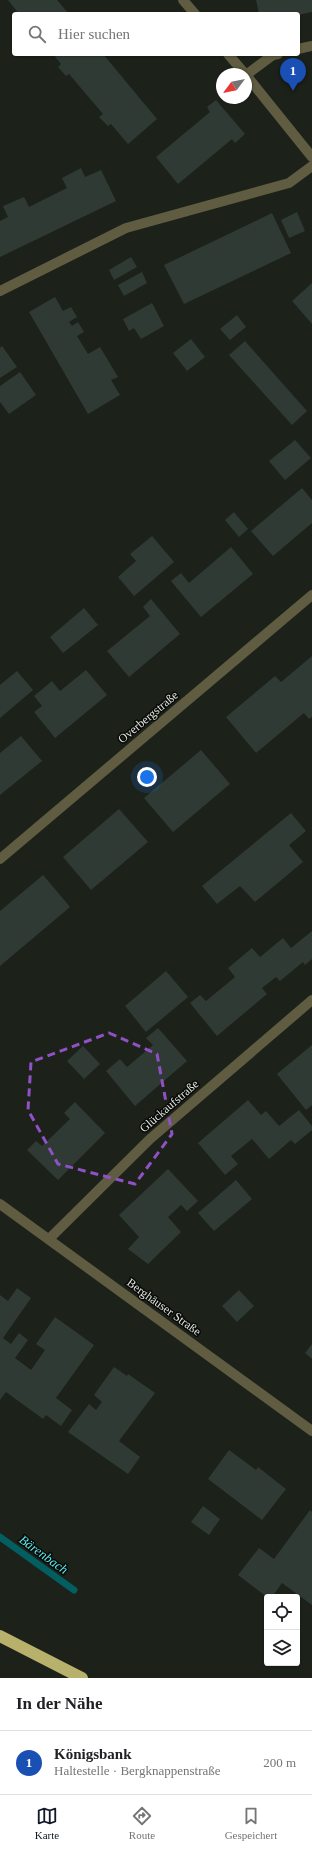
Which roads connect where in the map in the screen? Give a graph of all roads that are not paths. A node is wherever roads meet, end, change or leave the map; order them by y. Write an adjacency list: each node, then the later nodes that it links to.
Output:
1 (183, 0): 2 (street)
2 (193, 12)
3 (312, 46): 4 (street)
4 (300, 49)
5 (230, 56): 7 (street)
6 (272, 56): 8 (street)
7 (240, 68)
8 (252, 71)
9 (252, 82): 10 (street)
10 (312, 157)
11 (312, 166): 12 (street)
12 (0, 291)
13 (312, 595): 14 (street, Overbergstraße)
14 (0, 859)
15 (312, 1000): 17 (street, Glückaufstraße)
16 (0, 1204): 17 (street, Berghäuser Straße)
17 (49, 1239): 18 (street, Berghäuser Straße)
18 (312, 1431)
19 (0, 1636): 20 (highway)
20 (82, 1678)

